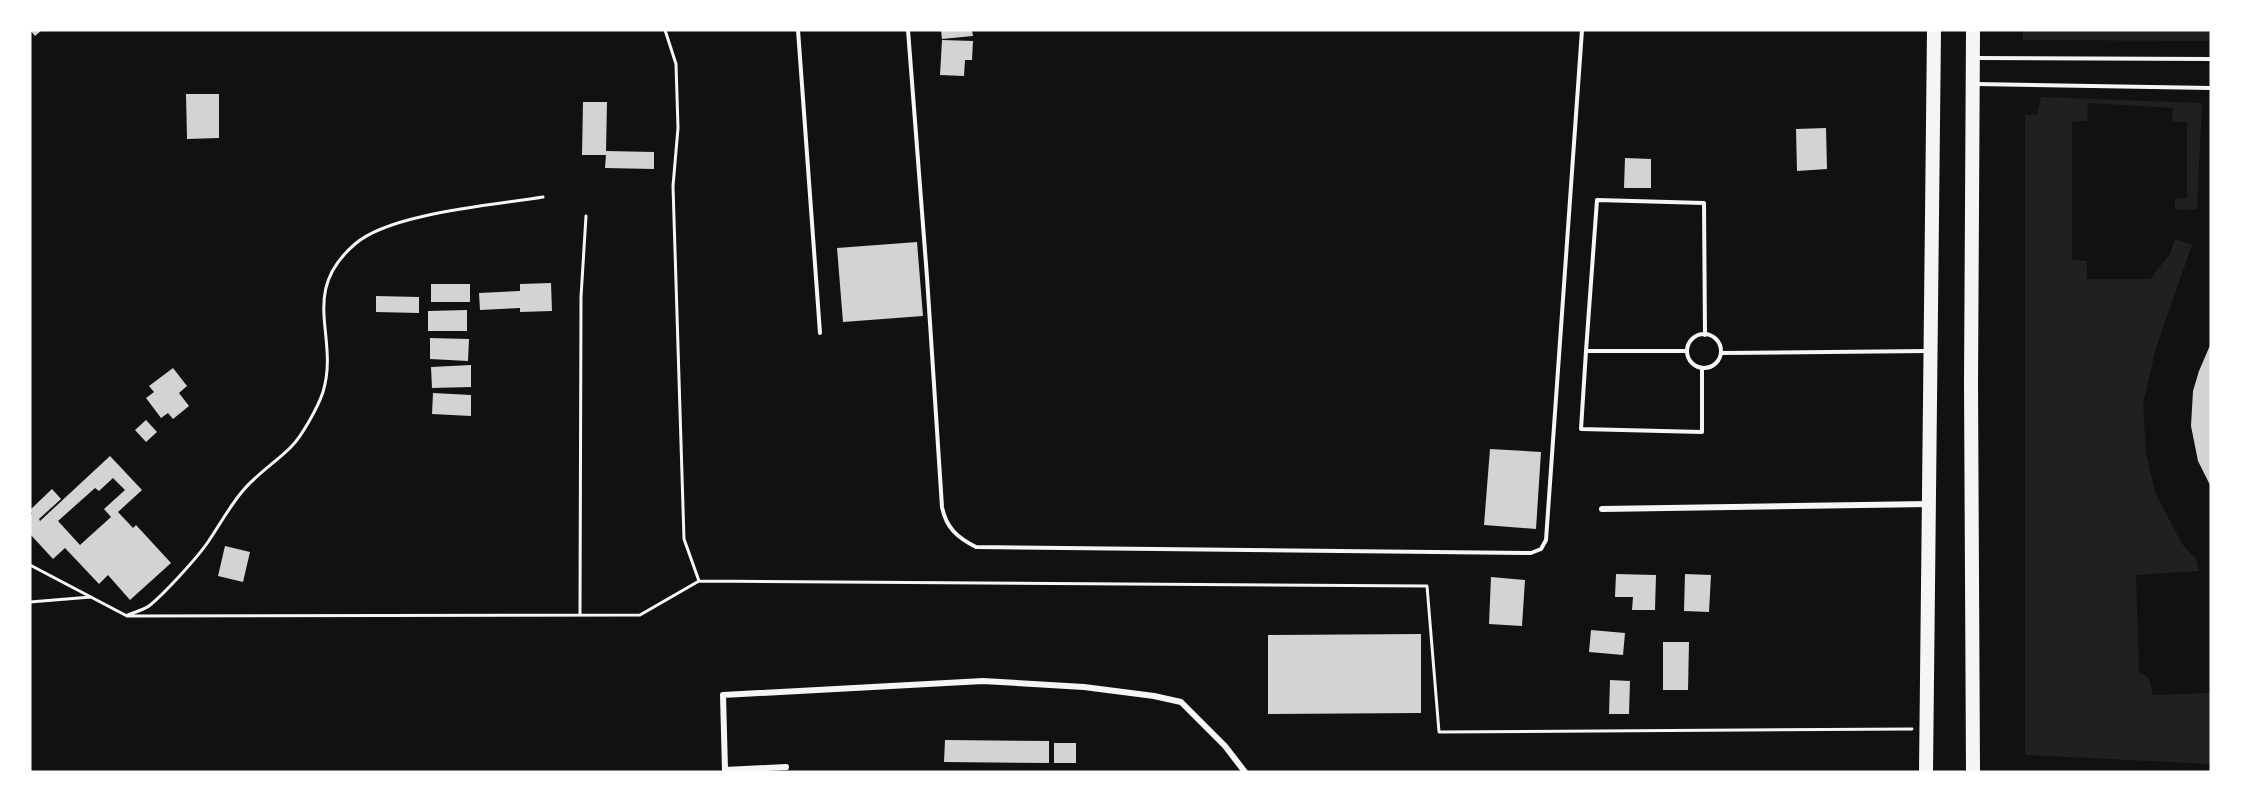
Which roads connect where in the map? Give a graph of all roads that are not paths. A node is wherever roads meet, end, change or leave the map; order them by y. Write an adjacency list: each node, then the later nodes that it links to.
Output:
1 (798, 30): 10 (lane)
2 (908, 30): 3 (lane)
3 (1582, 30)
4 (1934, 30): 14 (highway)
5 (1973, 30): 6 (highway)
6 (1972, 58): 7 (lane); 8 (highway)
7 (2211, 59)
8 (1972, 84): 9 (lane); 22 (highway)
9 (2211, 88)
10 (820, 333)
11 (1705, 335): 12 (lane); 13 (lane); 15 (lane)
12 (1586, 351): 13 (lane); 16 (lane)
13 (1687, 351): 16 (lane)
14 (1930, 351): 15 (lane); 17 (highway)
15 (1720, 353): 16 (lane)
16 (1702, 368)
17 (1929, 504): 18 (street); 21 (highway)
18 (1602, 509)
19 (786, 767): 20 (street)
20 (1245, 772)
21 (1926, 772)
22 (1973, 772)

